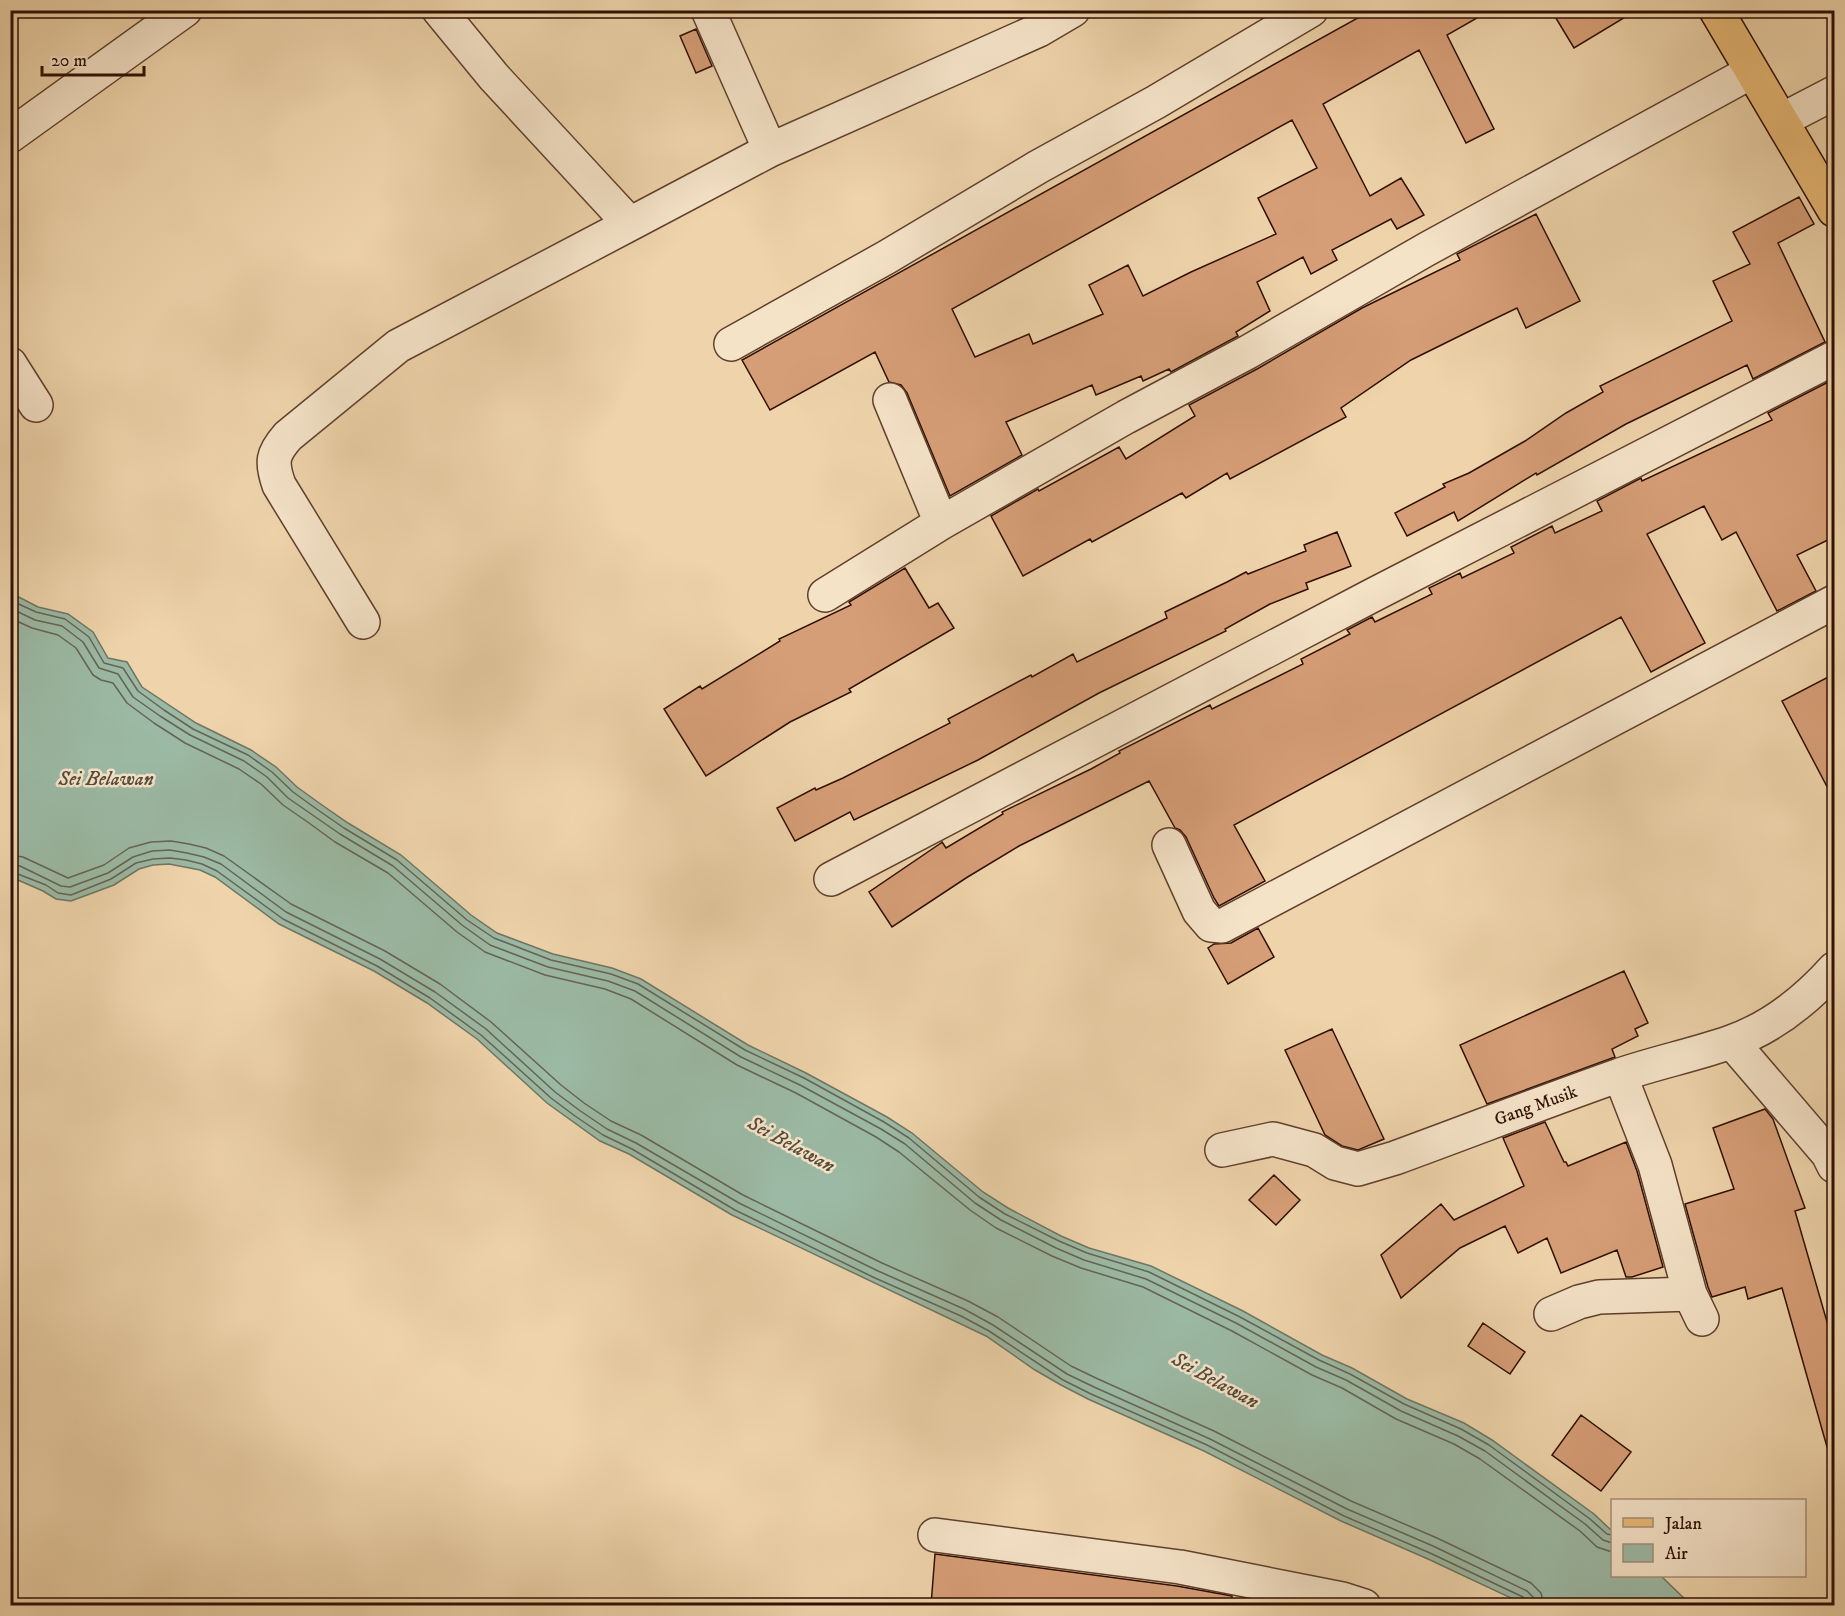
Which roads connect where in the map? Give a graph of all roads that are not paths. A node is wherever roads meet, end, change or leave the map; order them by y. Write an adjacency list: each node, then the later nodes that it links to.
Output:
1 (185, 10): 10 (street)
2 (439, 10): 13 (street)
3 (708, 10): 11 (street)
4 (1073, 10): 11 (street)
5 (1311, 10): 14 (street)
6 (1716, 10): 7 (main road)
7 (1751, 72): 9 (main road); 19 (street)
8 (1834, 93): 9 (street)
9 (1782, 120): 12 (main road)
10 (10, 136)
11 (770, 150): 13 (street)
12 (1834, 210)
13 (630, 224): 22 (street)
14 (731, 344)
15 (1834, 358): 24 (street)
16 (10, 364): 18 (street)
17 (890, 400): 19 (street)
18 (36, 405)
19 (941, 523): 20 (street)
20 (825, 595)
21 (1834, 602): 23 (street)
22 (363, 622)
23 (1169, 845)
24 (831, 879)
25 (1834, 969): 26 (street, Gang Musik)
26 (1732, 1042): 27 (street, Gang Musik); 29 (street)
27 (1620, 1075): 28 (street, Gang Musik); 30 (street)
28 (1222, 1150)
29 (1834, 1166)
30 (1551, 1314)
31 (935, 1534): 32 (street)
32 (1364, 1605)

